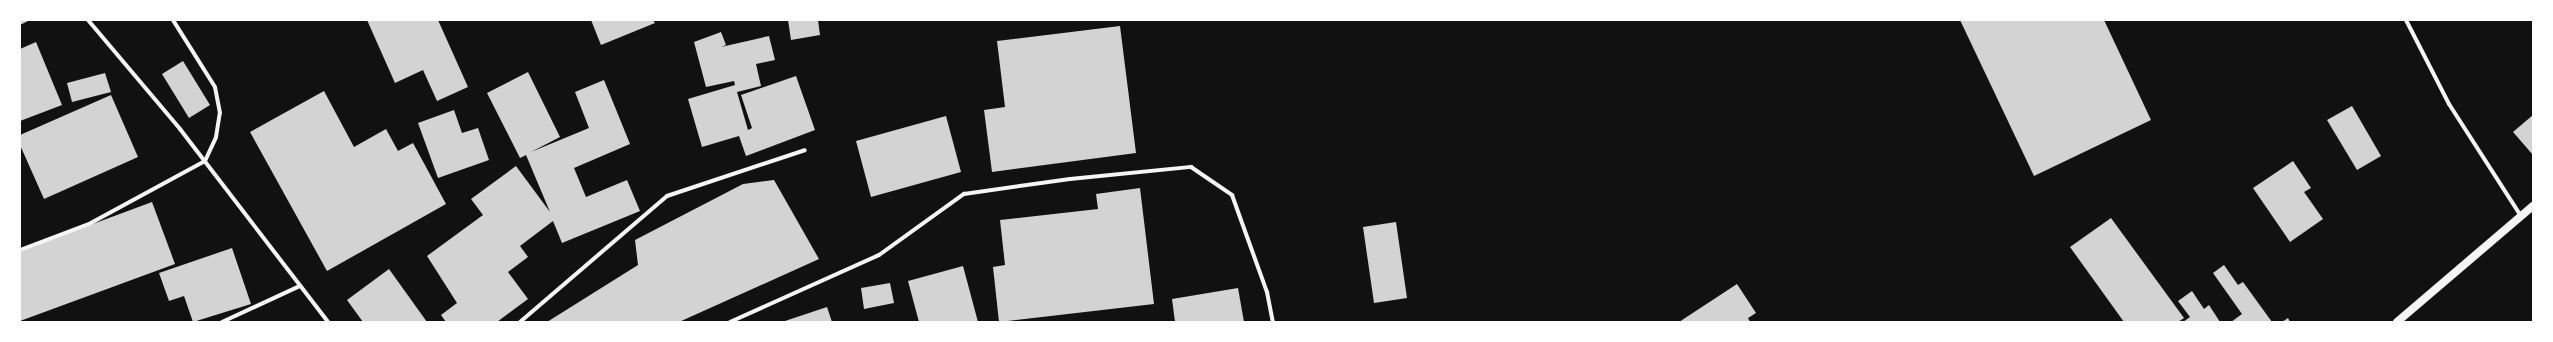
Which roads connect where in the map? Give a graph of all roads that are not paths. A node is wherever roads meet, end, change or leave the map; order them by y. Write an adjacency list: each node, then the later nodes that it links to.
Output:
1 (88, 20): 5 (street)
2 (173, 20): 5 (street)
3 (2406, 20): 7 (street)
4 (805, 150): 12 (street)
5 (205, 161): 8 (street); 9 (street)
6 (2533, 206): 7 (main road)
7 (2521, 216): 15 (main road)
8 (20, 250)
9 (300, 286): 10 (street); 11 (street)
10 (222, 322)
11 (328, 322)
12 (520, 322)
13 (730, 322): 14 (street)
14 (1273, 322)
15 (2397, 322)

